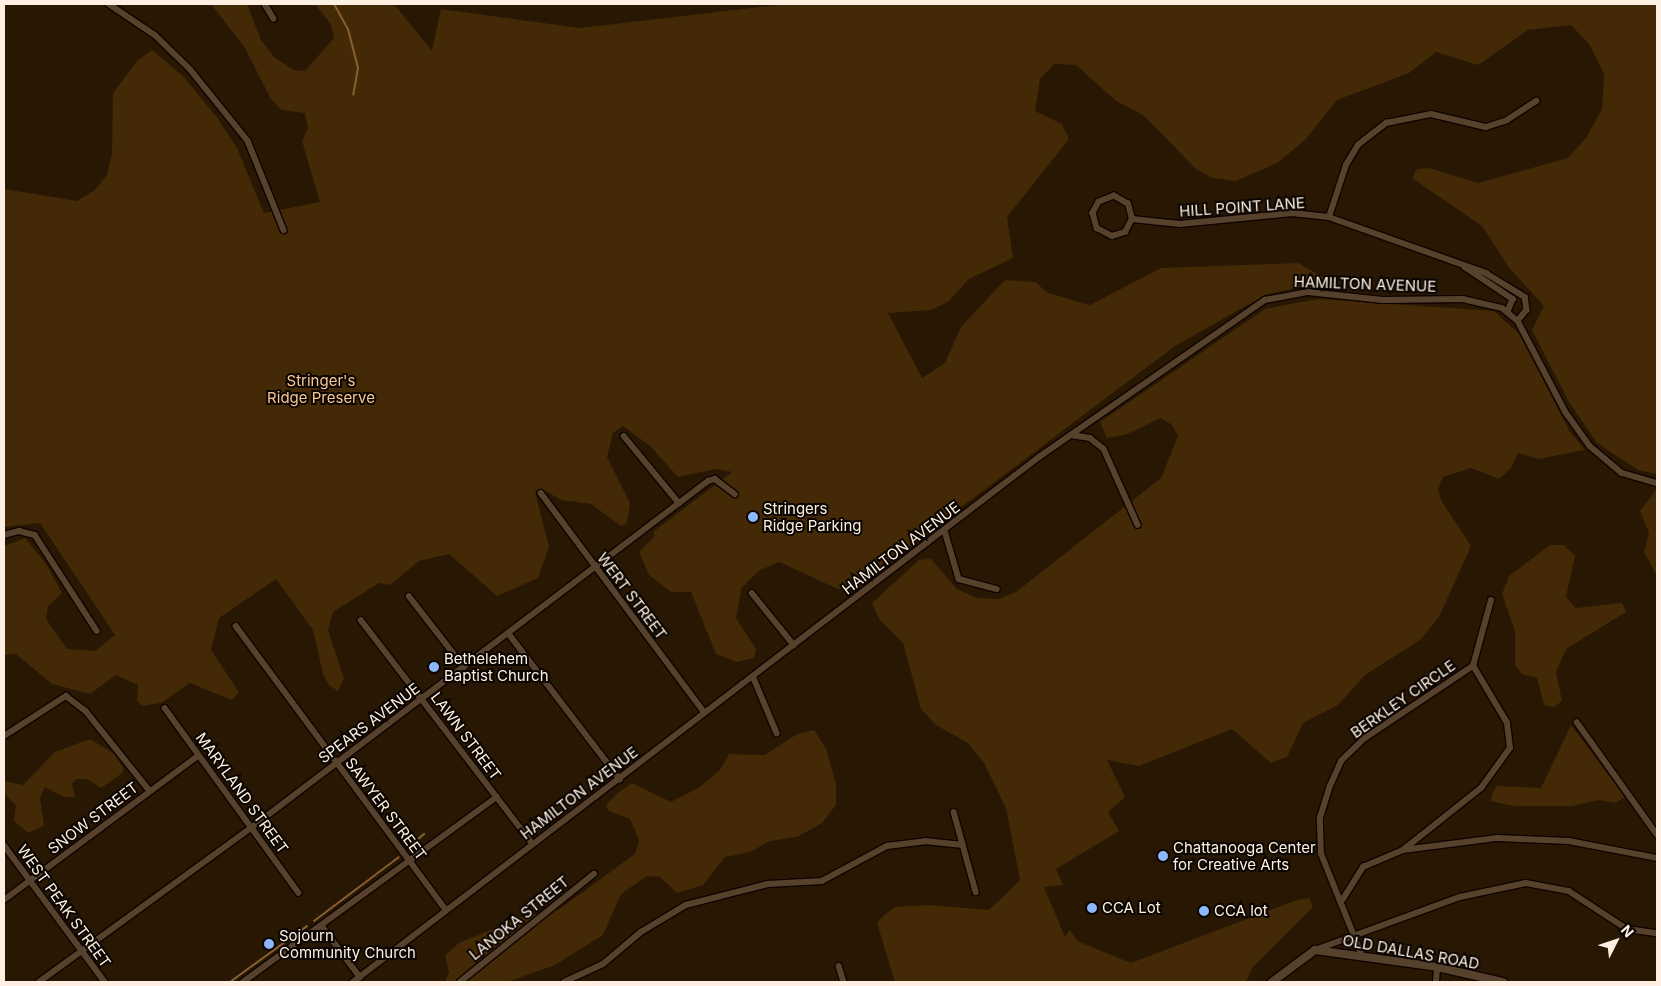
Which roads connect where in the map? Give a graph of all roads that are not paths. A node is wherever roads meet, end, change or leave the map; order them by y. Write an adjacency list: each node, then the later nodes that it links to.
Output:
1 (109, 4): 7 (street)
2 (266, 4): 3 (street)
3 (274, 19)
4 (1536, 101): 5 (street)
5 (1330, 217): 6 (street, HILL POINT LANE); 8 (street, HILL POINT LANE)
6 (1132, 218): 6 (street)
7 (284, 230)
8 (1465, 267): 9 (street, HILL POINT LANE); 10 (street, HILL POINT LANE)
9 (1480, 270): 10 (street); 11 (street, HILL POINT LANE)
10 (1475, 277): 11 (street, HILL POINT LANE)
11 (1501, 289): 12 (street, HILL POINT LANE); 13 (street, HILL POINT LANE)
12 (1508, 312): 13 (street, HAMILTON AVENUE); 14 (street, HAMILTON AVENUE)
13 (1518, 321): 16 (street)
14 (1071, 435): 20 (street); 21 (street, HAMILTON AVENUE)
15 (624, 436): 19 (street)
16 (1657, 483)
17 (541, 493): 23 (street, WERT STREET)
18 (735, 494): 19 (street, SPEARS AVENUE)
19 (679, 503): 23 (street, SPEARS AVENUE)
20 (1138, 525)
21 (945, 530): 24 (street); 32 (street, HAMILTON AVENUE)
22 (4, 535): 30 (street)
23 (594, 567): 31 (street, SPEARS AVENUE); 38 (street, WERT STREET)
24 (997, 589)
25 (752, 593): 32 (street)
26 (409, 596): 34 (street)
27 (1491, 600): 33 (street, BERKLEY CIRCLE)
28 (361, 620): 36 (street, LAWN STREET)
29 (236, 626): 43 (street, SAWYER STREET)
30 (97, 631)
31 (509, 634): 34 (street, SPEARS AVENUE); 44 (street)
32 (794, 645): 35 (street, HAMILTON AVENUE)
33 (1473, 666): 53 (street); 60 (street, BERKLEY CIRCLE)
34 (464, 667): 36 (street, SPEARS AVENUE)
35 (753, 676): 38 (street, HAMILTON AVENUE); 40 (street)
36 (422, 699): 43 (street, SPEARS AVENUE); 46 (street, LAWN STREET)
37 (165, 708): 42 (street, MARYLAND STREET)
38 (705, 712): 44 (street, HAMILTON AVENUE)
39 (1577, 722): 49 (street)
40 (777, 733)
41 (4, 736): 45 (street)
42 (198, 756): 45 (street, SNOW STREET); 48 (street, MARYLAND STREET)
43 (335, 763): 48 (street, SPEARS AVENUE); 55 (street, SAWYER STREET)
44 (620, 779): 50 (street, HAMILTON AVENUE)
45 (150, 791): 57 (street, SNOW STREET)
46 (497, 797): 50 (street, LAWN STREET); 55 (street)
47 (954, 812): 52 (street)
48 (251, 828): 59 (street, MARYLAND STREET); 67 (street, SPEARS AVENUE)
49 (1657, 834)
50 (533, 844): 62 (street, HAMILTON AVENUE)
51 (4, 845): 57 (street, WEST PEAK STREET)
52 (963, 845): 58 (street); 77 (street)
53 (1403, 850): 54 (street); 60 (street)
54 (1657, 858)
55 (410, 862): 62 (street, SAWYER STREET); 63 (street)
56 (594, 874): 76 (street, LANOKA STREET)
57 (30, 881): 61 (street, SNOW STREET); 67 (street, WEST PEAK STREET)
58 (976, 892)
59 (300, 893)
60 (1343, 899): 65 (street, BERKLEY CIRCLE)
61 (4, 900)
62 (446, 910): 71 (street, HAMILTON AVENUE)
63 (322, 926): 71 (street); 74 (street)
64 (1657, 933): 65 (street)
65 (1357, 934): 66 (street); 68 (street, BERKLEY CIRCLE)
66 (1315, 950): 68 (street, OLD DALLAS ROAD); 79 (street)
67 (82, 951): 72 (street, SPEARS AVENUE); 73 (street, WEST PEAK STREET)
68 (1362, 956): 70 (street, OLD DALLAS ROAD)
69 (839, 966): 78 (street)
70 (1437, 967): 80 (street); 81 (street, OLD DALLAS ROAD)
71 (360, 977): 75 (street, HAMILTON AVENUE)
72 (40, 982)
73 (105, 982)
74 (243, 982)
75 (353, 982)
76 (460, 982)
77 (564, 982)
78 (844, 982)
79 (1272, 982)
80 (1436, 982)
81 (1502, 982)

